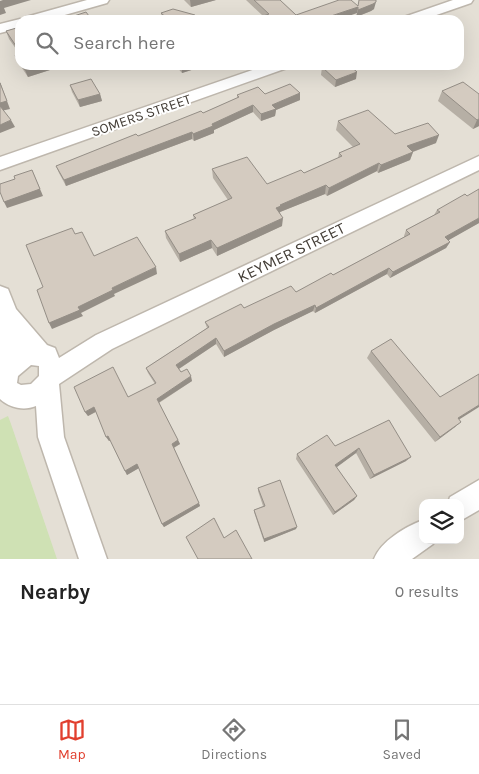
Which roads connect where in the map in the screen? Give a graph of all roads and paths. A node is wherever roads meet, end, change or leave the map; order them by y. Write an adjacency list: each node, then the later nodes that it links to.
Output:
1 (102, 0): 3 (street)
2 (466, 0): 4 (street)
3 (49, 15)
4 (423, 15)
5 (15, 24): 6 (street)
6 (0, 29)
7 (268, 70): 9 (street, SOMERS STREET)
8 (479, 162): 11 (street, KEYMER STREET)
9 (0, 164)
10 (3, 305): 11 (street); 12 (street)
11 (46, 368): 12 (street); 12 (street); 13 (street)
12 (9, 385): 13 (street)
13 (51, 437): 17 (street)
14 (479, 494): 15 (street)
15 (464, 504)
16 (419, 537): 18 (street)
17 (93, 559)
18 (388, 559)

